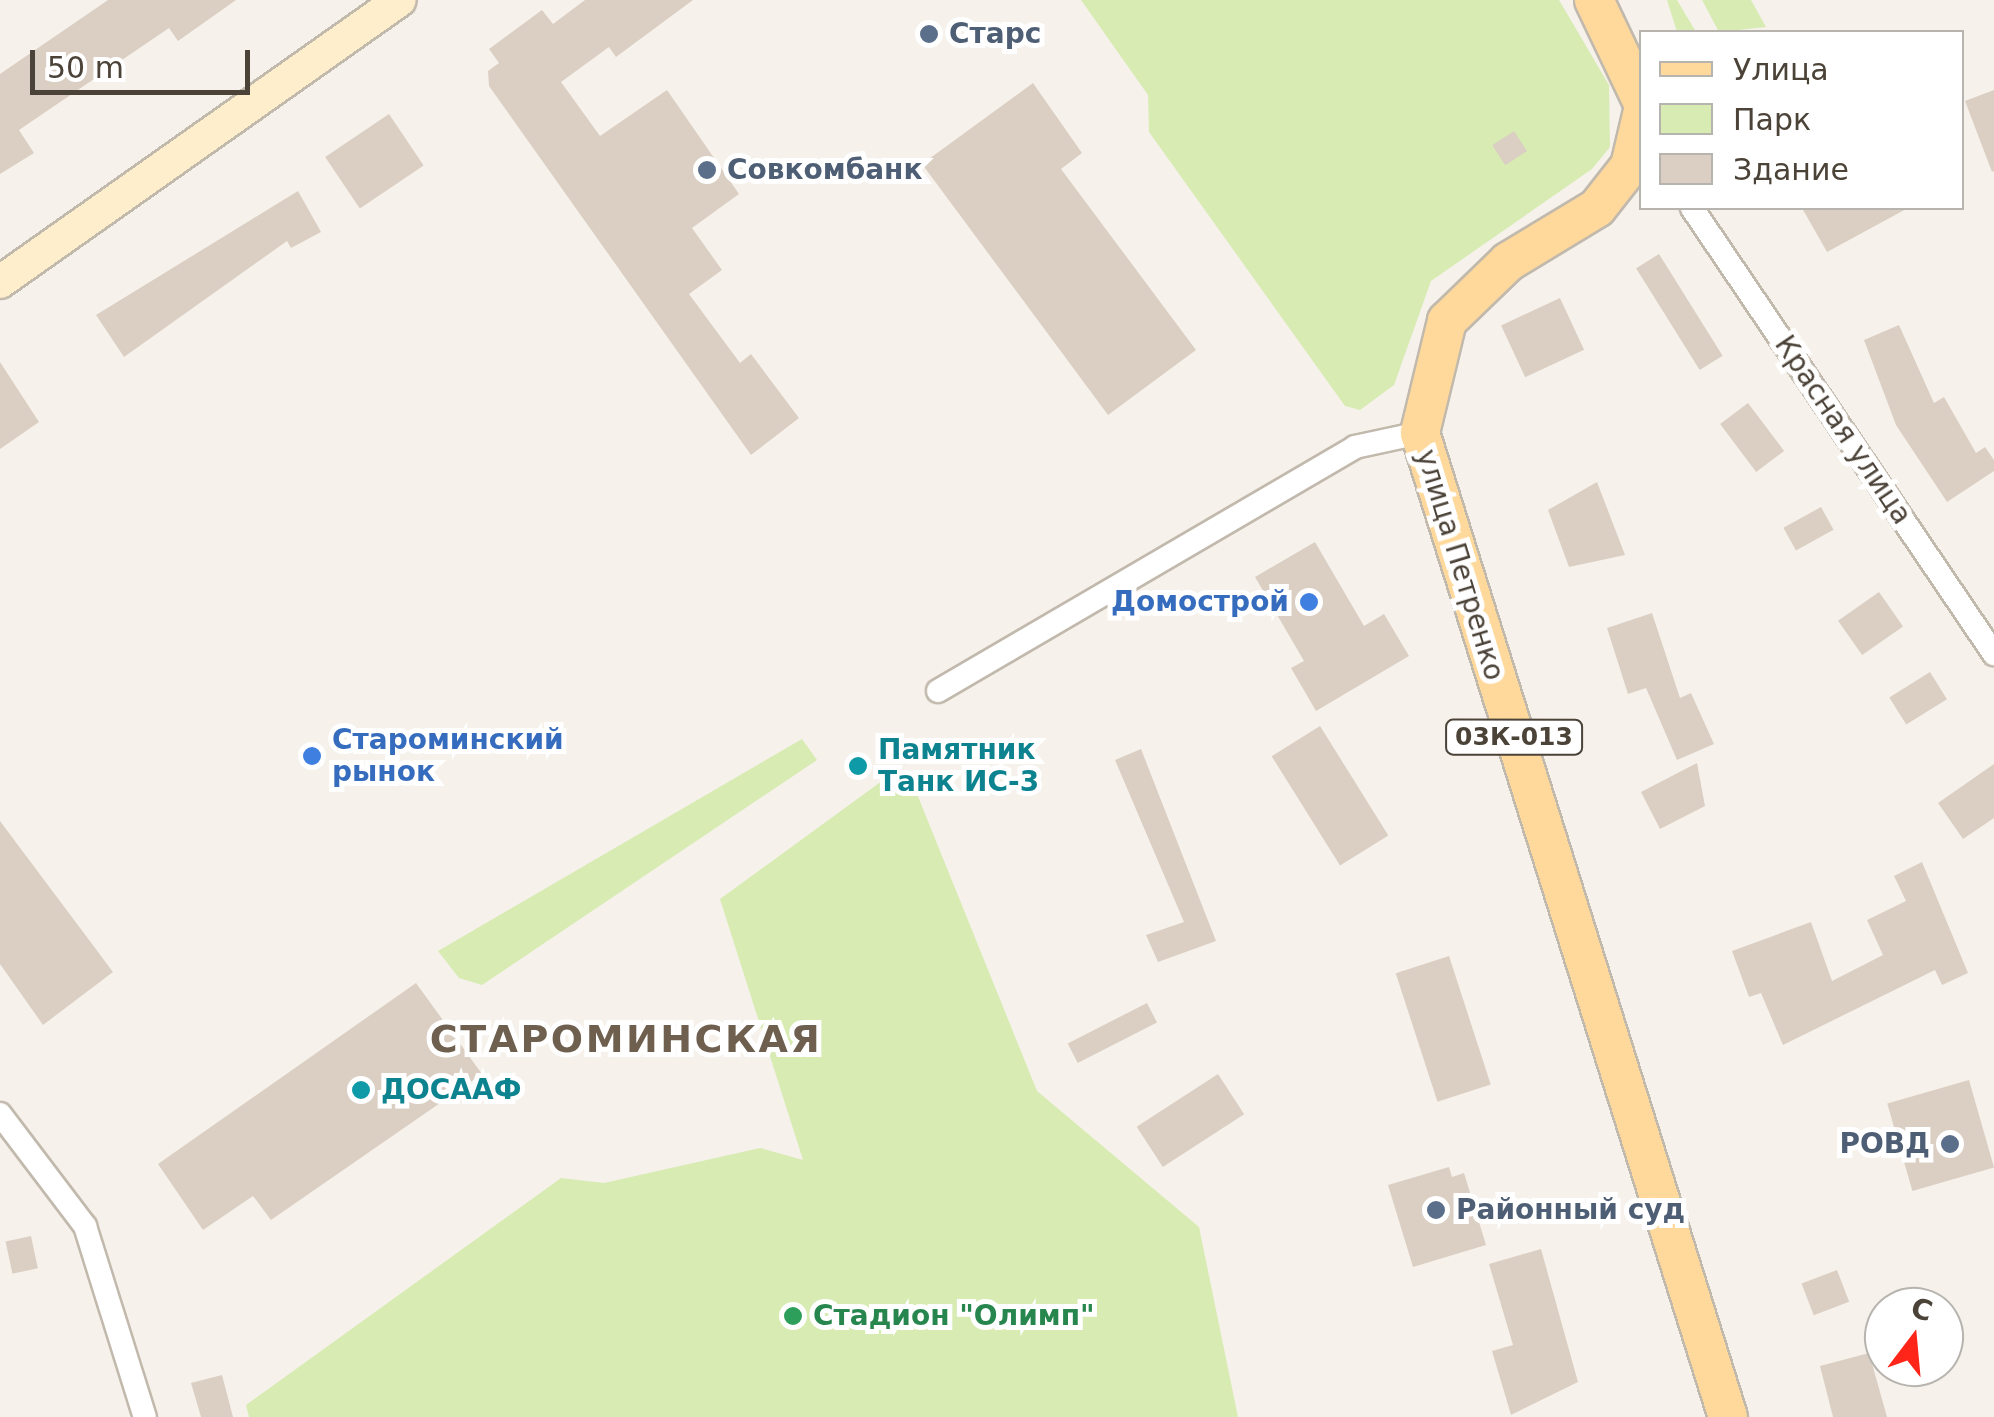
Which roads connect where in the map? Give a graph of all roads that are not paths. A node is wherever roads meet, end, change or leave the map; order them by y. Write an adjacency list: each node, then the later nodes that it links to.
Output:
1 (1594, 0): 3 (main road)
2 (388, 3): 6 (main road)
3 (1639, 95)
4 (1639, 138): 7 (main road, улица Петренко)
5 (1693, 210): 8 (street, Красная улица)
6 (0, 282)
7 (1420, 434): 9 (street); 14 (main road, улица Петренко / 03К-013)
8 (1994, 654)
9 (938, 691)
10 (0, 1114): 12 (street)
11 (0, 1136): 12 (street)
12 (59, 1192): 13 (street)
13 (145, 1417)
14 (1728, 1417)

